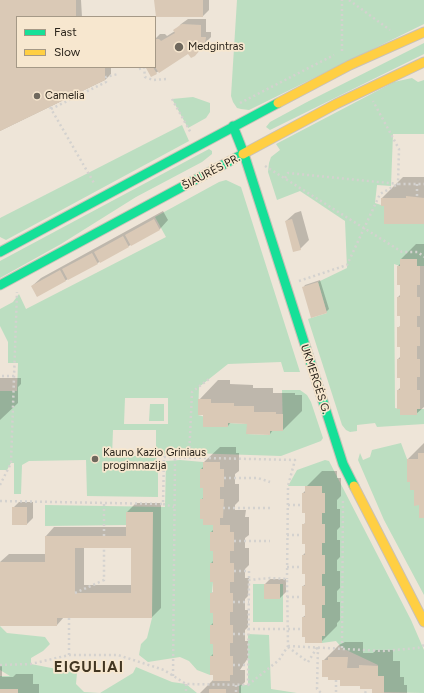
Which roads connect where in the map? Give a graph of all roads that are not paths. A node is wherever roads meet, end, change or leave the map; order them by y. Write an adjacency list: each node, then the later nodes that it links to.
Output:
1 (424, 32): 3 (main road)
2 (424, 62): 4 (main road, ŠIAURĖS PR.)
3 (233, 126): 4 (main road, UKMERGĖS G.); 5 (main road)
4 (244, 154): 6 (main road, ŠIAURĖS PR.); 7 (main road, UKMERGĖS G.)
5 (0, 252)
6 (0, 285)
7 (424, 622)

